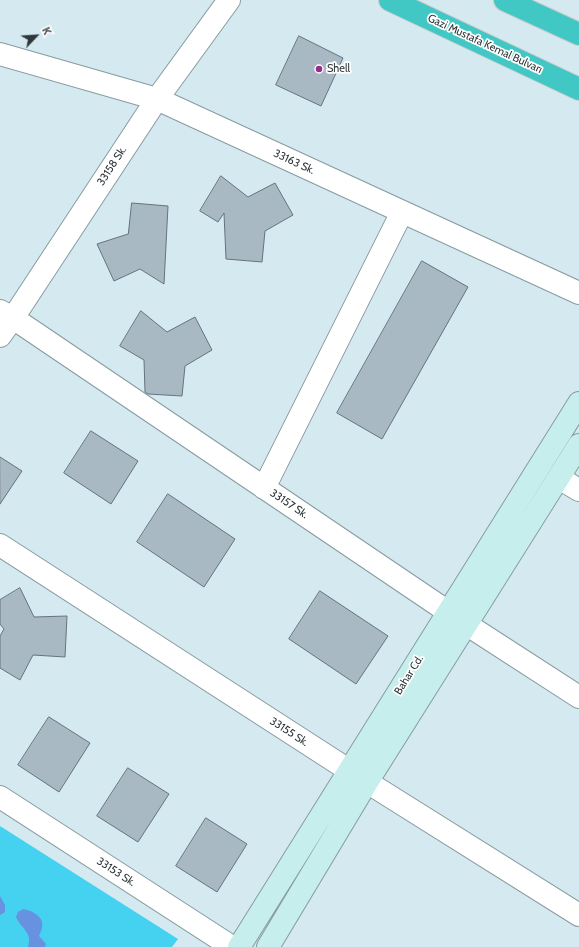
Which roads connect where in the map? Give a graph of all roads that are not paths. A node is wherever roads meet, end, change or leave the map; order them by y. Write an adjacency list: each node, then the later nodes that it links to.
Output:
1 (229, 0): 7 (street, 33158 Sk.)
2 (390, 0): 6 (highway, Gazi Mustafa Kemal Bulvarı)
3 (505, 0): 4 (highway)
4 (579, 34)
5 (0, 54): 7 (street, 33163 Sk.)
6 (579, 89)
7 (157, 99): 8 (street, 33163 Sk.); 10 (street, 33158 Sk.)
8 (402, 212): 9 (street, 33163 Sk.); 15 (street)
9 (579, 293)
10 (7, 314): 11 (street, 33158 Sk.); 15 (street, 33157 Sk.)
11 (0, 336)
12 (579, 403): 18 (street, Bahar Cd.)
13 (579, 445): 14 (street, Bahar Cd.)
14 (559, 478): 16 (street); 19 (street, Bahar Cd.)
15 (264, 488): 18 (street, 33157 Sk.)
16 (579, 490)
17 (0, 545): 21 (street, 33155 Sk.)
18 (449, 612): 19 (street, 33157 Sk.); 21 (street, Bahar Cd.)
19 (466, 624): 20 (street, 33157 Sk.); 21 (street, Bahar Cd.)
20 (579, 697)
21 (358, 776): 23 (street, 33155 Sk.); 26 (street, Bahar Cd.); 27 (street, Bahar Cd.)
22 (0, 797): 24 (street, 33153 Sk.)
23 (579, 915)
24 (209, 941): 25 (street, 33153 Sk.)
25 (232, 947)
26 (239, 947)
27 (268, 947)

